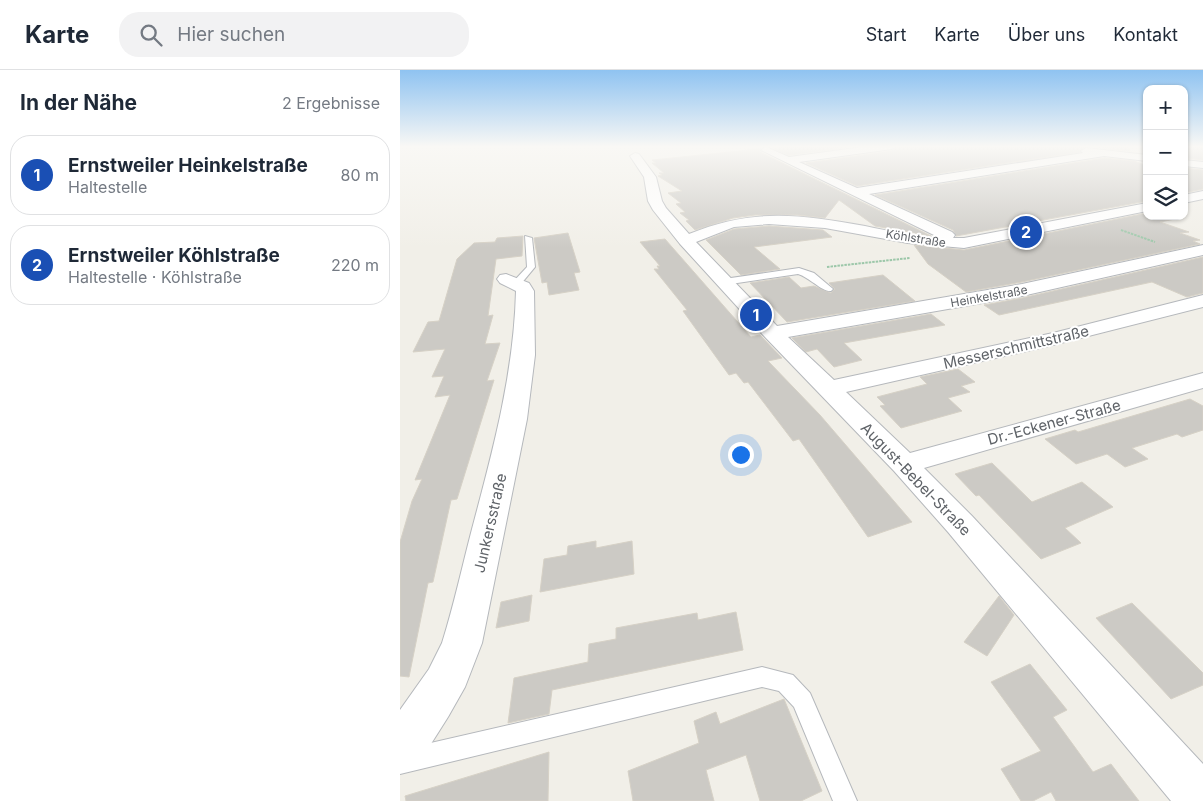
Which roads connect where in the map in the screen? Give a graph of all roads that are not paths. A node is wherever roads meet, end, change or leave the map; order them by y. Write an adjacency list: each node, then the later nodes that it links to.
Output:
1 (651, 180): 9 (street, August-Bebel-Straße)
2 (831, 180): 4 (street)
3 (924, 180): 4 (street)
4 (856, 192): 10 (street)
5 (1203, 195): 6 (street)
6 (1188, 198)
7 (1143, 208): 10 (street, Köhlstraße)
8 (528, 238): 12 (lane, Junkersstraße)
9 (686, 241): 10 (street, Köhlstraße); 13 (street, August-Bebel-Straße)
10 (964, 243)
11 (1198, 254): 16 (street, Heinkelstraße)
12 (512, 281): 20 (street, Junkersstraße)
13 (724, 282): 14 (lane); 16 (street, August-Bebel-Straße)
14 (828, 289)
15 (1203, 301): 18 (street, Messerschmittstraße)
16 (772, 333): 18 (street, August-Bebel-Straße)
17 (1203, 380): 19 (street, Dr.-Eckener-Straße)
18 (827, 388): 19 (street, August-Bebel-Straße)
19 (904, 464): 22 (street, August-Bebel-Straße)
20 (400, 749)
21 (400, 762): 23 (lane)
22 (1199, 789)
23 (845, 801)

